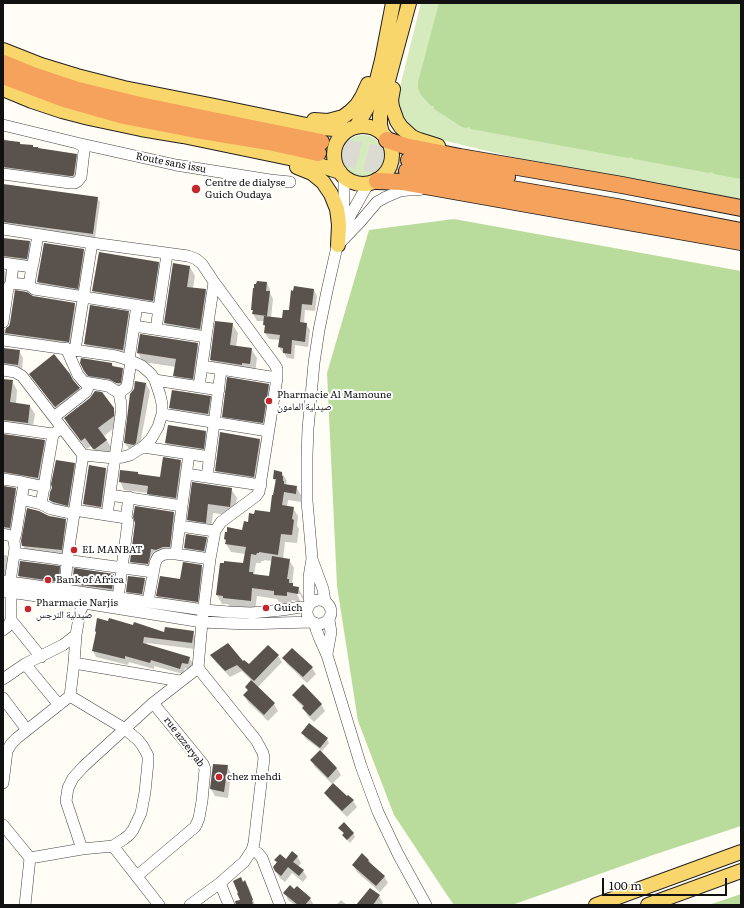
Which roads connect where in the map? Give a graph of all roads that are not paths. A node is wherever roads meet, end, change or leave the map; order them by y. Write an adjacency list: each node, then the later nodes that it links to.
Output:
1 (393, 3): 4 (main road)
2 (409, 3): 4 (main road)
3 (3, 50): 10 (main road)
4 (387, 62): 10 (main road); 12 (main road); 13 (main road); 16 (main road)
5 (3, 63): 6 (highway)
6 (3, 76)
7 (3, 84): 9 (highway)
8 (3, 89): 9 (main road)
9 (89, 118): 15 (main road)
10 (289, 121): 12 (main road)
11 (3, 125): 14 (street, Route sans issu)
12 (352, 129): 13 (main road); 18 (main road)
13 (385, 136): 16 (highway); 20 (main road)
14 (78, 143): 17 (street); 19 (street, Route sans issu)
15 (279, 156): 18 (main road); 29 (main road)
16 (460, 157): 22 (highway)
17 (3, 174)
18 (342, 174): 20 (main road); 29 (street)
19 (290, 182)
20 (373, 182): 21 (highway); 29 (street)
21 (449, 191): 27 (highway); 29 (street)
22 (741, 208)
23 (741, 220): 25 (highway)
24 (3, 229): 26 (street)
25 (741, 230)
26 (38, 235): 28 (street); 32 (street)
27 (741, 242)
28 (92, 243): 30 (street); 36 (street)
29 (338, 245): 88 (street)
30 (167, 254): 33 (street); 38 (street)
31 (8, 264): 32 (street); 34 (street)
32 (32, 267): 35 (street)
33 (214, 282): 42 (street); 49 (street)
34 (11, 283): 35 (street); 39 (street)
35 (28, 285): 36 (street)
36 (84, 297): 37 (street); 44 (street)
37 (137, 305): 38 (street); 40 (street)
38 (159, 309): 41 (street)
39 (3, 322)
40 (134, 326): 41 (street); 45 (street)
41 (156, 329): 42 (street)
42 (206, 337): 46 (street)
43 (3, 340): 44 (street)
44 (71, 349): 45 (street); 51 (street)
45 (130, 360): 50 (street); 54 (street)
46 (202, 366): 48 (street); 52 (street)
47 (3, 370): 56 (street)
48 (221, 370): 49 (street); 53 (street)
49 (277, 378): 60 (street)
50 (155, 380): 52 (street); 55 (street)
51 (90, 383): 54 (street); 56 (street)
52 (200, 387): 53 (street)
53 (219, 390): 57 (street)
54 (119, 393): 66 (street)
55 (162, 414): 57 (street); 62 (street)
56 (54, 417): 58 (street)
57 (214, 423): 60 (street); 65 (street)
58 (62, 427): 61 (street); 64 (street)
59 (3, 428): 61 (street)
60 (268, 431): 71 (street)
61 (53, 434): 72 (street)
62 (143, 447): 63 (street); 66 (street)
63 (189, 454): 65 (street); 67 (street)
64 (83, 455): 66 (street); 78 (street)
65 (210, 457): 68 (street)
66 (114, 458): 73 (street)
67 (186, 474): 68 (street); 77 (street)
68 (207, 477): 71 (street)
69 (3, 479): 70 (street)
70 (24, 482): 72 (street); 75 (street)
71 (261, 485): 82 (street)
72 (45, 487): 76 (street)
73 (110, 495): 74 (street); 79 (street)
74 (129, 497): 77 (street); 80 (street)
75 (21, 499): 76 (street); 84 (street)
76 (41, 504): 78 (street)
77 (182, 506): 81 (street)
78 (74, 512): 79 (street); 89 (street)
79 (107, 515): 80 (street)
80 (126, 518): 90 (street)
81 (179, 526): 82 (street); 86 (street)
82 (215, 531): 87 (street)
83 (3, 534): 84 (street)
84 (14, 540): 85 (street)
85 (14, 553): 89 (street); 92 (street)
86 (176, 554): 87 (street); 91 (street)
87 (210, 559): 99 (street)
88 (312, 559): 96 (street); 98 (street)
89 (67, 561): 90 (street); 93 (street)
90 (121, 567): 91 (street); 95 (street)
91 (153, 572): 97 (street)
92 (7, 587): 93 (street); 94 (street); 100 (street)
93 (65, 590): 94 (street)
94 (85, 598): 95 (street); 102 (street); 106 (street)
95 (118, 598): 97 (street)
96 (325, 601): 98 (street); 101 (street)
97 (148, 602): 99 (street)
98 (309, 606): 99 (street); 104 (street)
99 (204, 610): 102 (street)
100 (11, 620): 105 (street); 109 (street)
101 (329, 620): 104 (street); 108 (street)
102 (202, 622): 103 (street); 112 (street)
103 (297, 622): 104 (street); 107 (street)
104 (313, 623): 107 (street)
105 (3, 630)
106 (76, 635): 109 (street); 110 (street)
107 (319, 637): 108 (street)
108 (327, 655): 136 (street)
109 (41, 657): 111 (street)
110 (74, 662): 114 (street); 115 (street)
111 (25, 664): 113 (street); 118 (street)
112 (198, 668): 114 (street); 125 (street)
113 (3, 679)
114 (180, 681): 117 (street)
115 (70, 696): 118 (street); 119 (street)
116 (3, 698): 120 (street)
117 (153, 702): 119 (street); 129 (street, rue azzeryab)
118 (59, 705): 120 (street)
119 (125, 729): 123 (street); 124 (street)
120 (27, 730): 121 (street)
121 (3, 783)
122 (3, 825): 127 (street)
123 (113, 846): 124 (street); 129 (street)
124 (82, 849): 127 (street)
125 (252, 850): 130 (street); 135 (street)
126 (741, 852): 137 (main road)
127 (30, 858): 131 (street)
128 (741, 871): 138 (main road)
129 (137, 876): 132 (street)
130 (220, 883): 133 (street); 134 (street)
131 (25, 905)
132 (159, 905)
133 (190, 905)
134 (229, 905)
135 (280, 905)
136 (426, 905)
137 (596, 905)
138 (648, 905)

